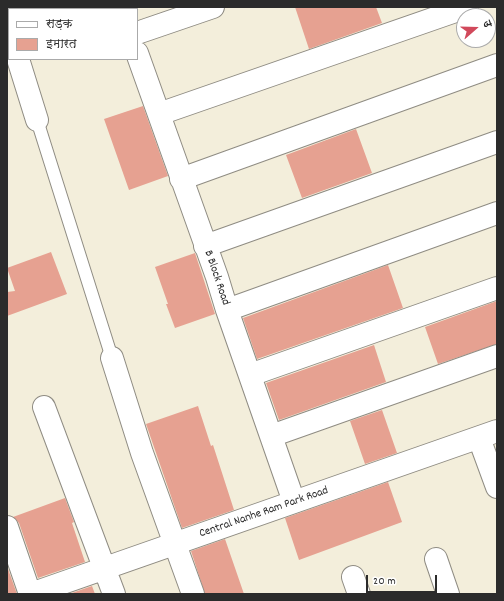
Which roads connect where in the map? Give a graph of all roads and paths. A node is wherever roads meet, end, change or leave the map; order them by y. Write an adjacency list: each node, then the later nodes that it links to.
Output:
1 (212, 7): 3 (street)
2 (467, 7): 7 (street)
3 (138, 33)
4 (138, 56): 7 (street, B Block Road)
5 (18, 60): 8 (street)
6 (497, 65): 10 (street)
7 (158, 114): 10 (street, B Block Road)
8 (37, 120): 16 (lane)
9 (497, 142): 12 (street)
10 (181, 179): 12 (street, B Block Road)
11 (497, 213): 14 (street)
12 (205, 246): 14 (street, B Block Road)
13 (497, 288): 17 (street)
14 (227, 310): 17 (street, B Block Road)
15 (497, 356): 20 (street)
16 (112, 358): 24 (street)
17 (250, 375): 20 (street, B Block Road)
18 (44, 408): 26 (street)
19 (488, 434): 21 (street); 22 (street, Central Nanhe Ram Park Road)
20 (271, 436): 22 (street, B Block Road)
21 (497, 487)
22 (294, 502): 24 (street, Central Nanhe Ram Park Road)
23 (7, 527): 27 (street)
24 (175, 544): 26 (street, Central Nanhe Ram Park Road); 29 (street)
25 (436, 559): 30 (street)
26 (105, 568): 27 (street, Central Nanhe Ram Park Road); 28 (street)
27 (31, 594)
28 (114, 594)
29 (193, 594)
30 (448, 594)

